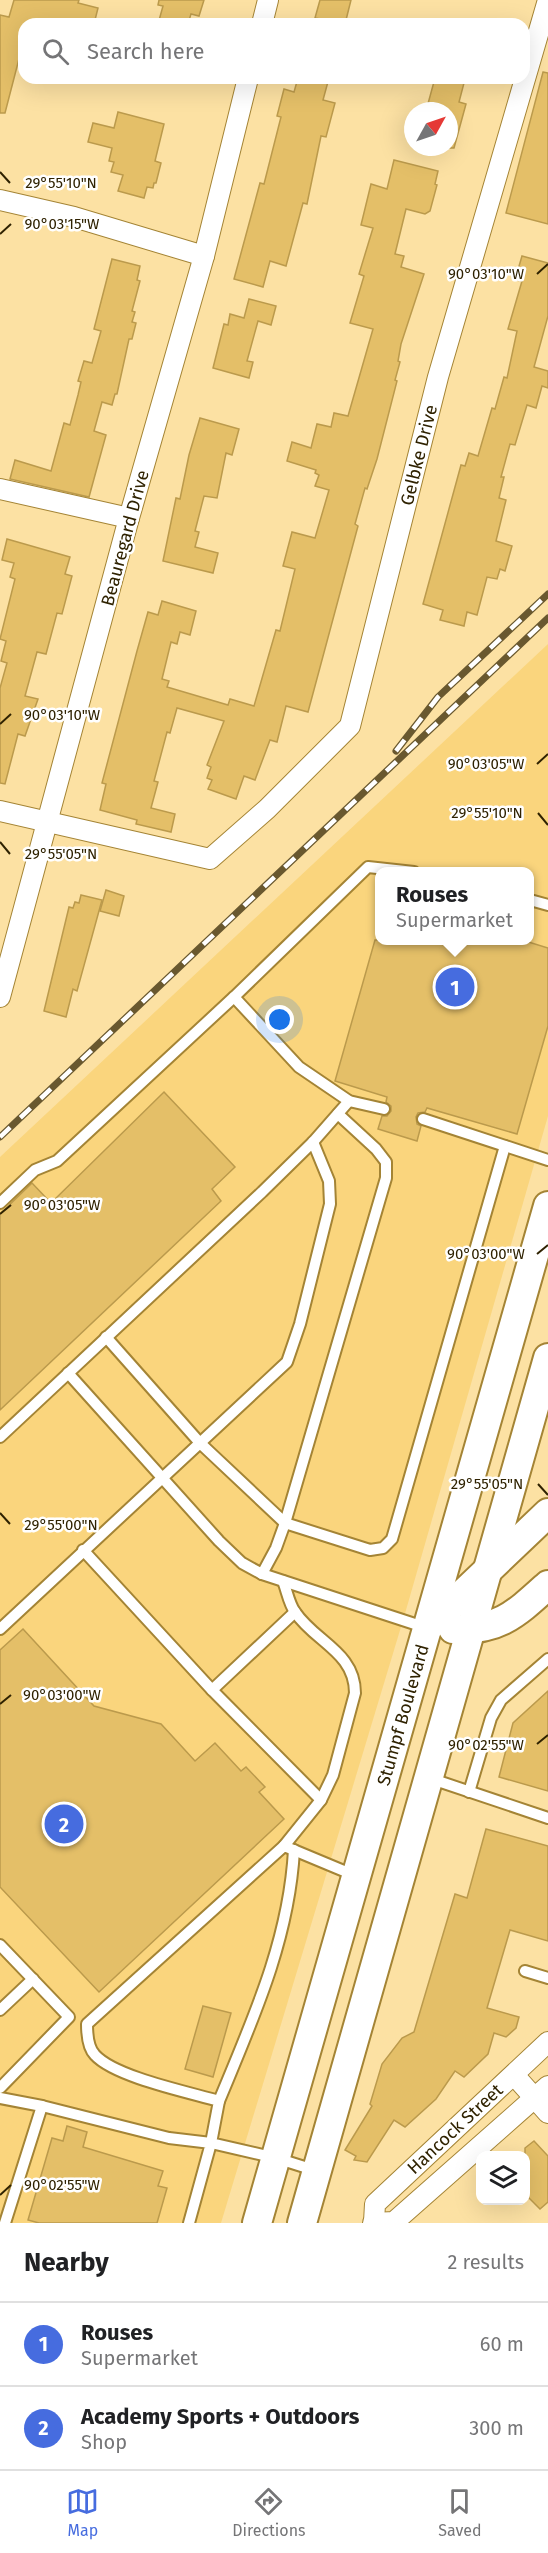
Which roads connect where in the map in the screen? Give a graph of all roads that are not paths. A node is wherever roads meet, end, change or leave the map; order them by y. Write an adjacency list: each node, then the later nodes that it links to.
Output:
1 (268, 0): 3 (street)
2 (548, 0): 4 (street, Gelbke Drive)
3 (264, 18)
4 (530, 62)
5 (247, 84): 8 (street, Beauregard Drive)
6 (523, 84): 12 (street, Gelbke Drive)
7 (0, 200): 8 (street)
8 (204, 256): 10 (street, Beauregard Drive)
9 (0, 489): 10 (street)
10 (129, 518): 12 (street, Beauregard Drive)
11 (0, 811): 12 (street)
12 (49, 823): 14 (street, Beauregard Drive)
13 (375, 868): 15 (lane)
14 (0, 997)
15 (234, 997): 16 (lane); 23 (lane)
16 (349, 1101): 17 (lane); 18 (lane)
17 (384, 1109)
18 (338, 1114): 20 (lane); 32 (lane)
19 (423, 1119): 21 (lane)
20 (313, 1142): 25 (lane); 29 (lane)
21 (505, 1146): 22 (lane); 32 (lane)
22 (548, 1160)
23 (0, 1203)
24 (548, 1206): 39 (main road, Stumpf Boulevard)
25 (106, 1337): 27 (lane); 29 (lane)
26 (547, 1364): 34 (main road)
27 (68, 1374): 28 (lane); 30 (lane)
28 (0, 1437)
29 (200, 1443): 30 (lane); 32 (lane)
30 (163, 1478): 33 (lane); 35 (lane)
31 (548, 1513): 34 (main road)
32 (285, 1523): 35 (lane)
33 (84, 1550): 40 (lane); 43 (lane)
34 (487, 1570): 39 (main road); 41 (main road)
35 (262, 1574): 36 (lane)
36 (283, 1581): 38 (lane); 39 (lane)
37 (548, 1585): 41 (main road)
38 (295, 1612): 43 (lane); 46 (lane)
39 (428, 1628): 41 (main road); 49 (main road, Stumpf Boulevard)
40 (0, 1629)
41 (470, 1629): 44 (main road)
42 (548, 1659): 45 (lane)
43 (212, 1690): 46 (lane)
44 (428, 1778): 45 (lane); 67 (main road)
45 (470, 1792): 47 (lane)
46 (321, 1800): 48 (lane)
47 (548, 1818)
48 (289, 1848): 49 (lane); 56 (lane); 62 (lane)
49 (356, 1876): 66 (main road, Stumpf Boulevard)
50 (0, 1945): 53 (lane)
51 (525, 1971): 52 (lane)
52 (548, 1978)
53 (33, 1979): 54 (lane); 55 (lane)
54 (0, 2010)
55 (69, 2017): 56 (lane); 59 (lane)
56 (87, 2024): 62 (lane)
57 (548, 2042): 58 (street, Hancock Street)
58 (514, 2075): 60 (street); 68 (street, Hancock Street)
59 (0, 2088)
60 (541, 2092): 64 (street); 68 (street, Hancock Street)
61 (0, 2098): 63 (lane)
62 (219, 2101): 65 (lane)
63 (42, 2106): 65 (lane); 69 (lane)
64 (548, 2113)
65 (211, 2143): 66 (lane); 70 (lane)
66 (276, 2158): 67 (lane); 71 (main road, Stumpf Boulevard)
67 (316, 2171): 72 (main road)
68 (374, 2222)
69 (5, 2223)
70 (189, 2223)
71 (257, 2223)
72 (302, 2223)

